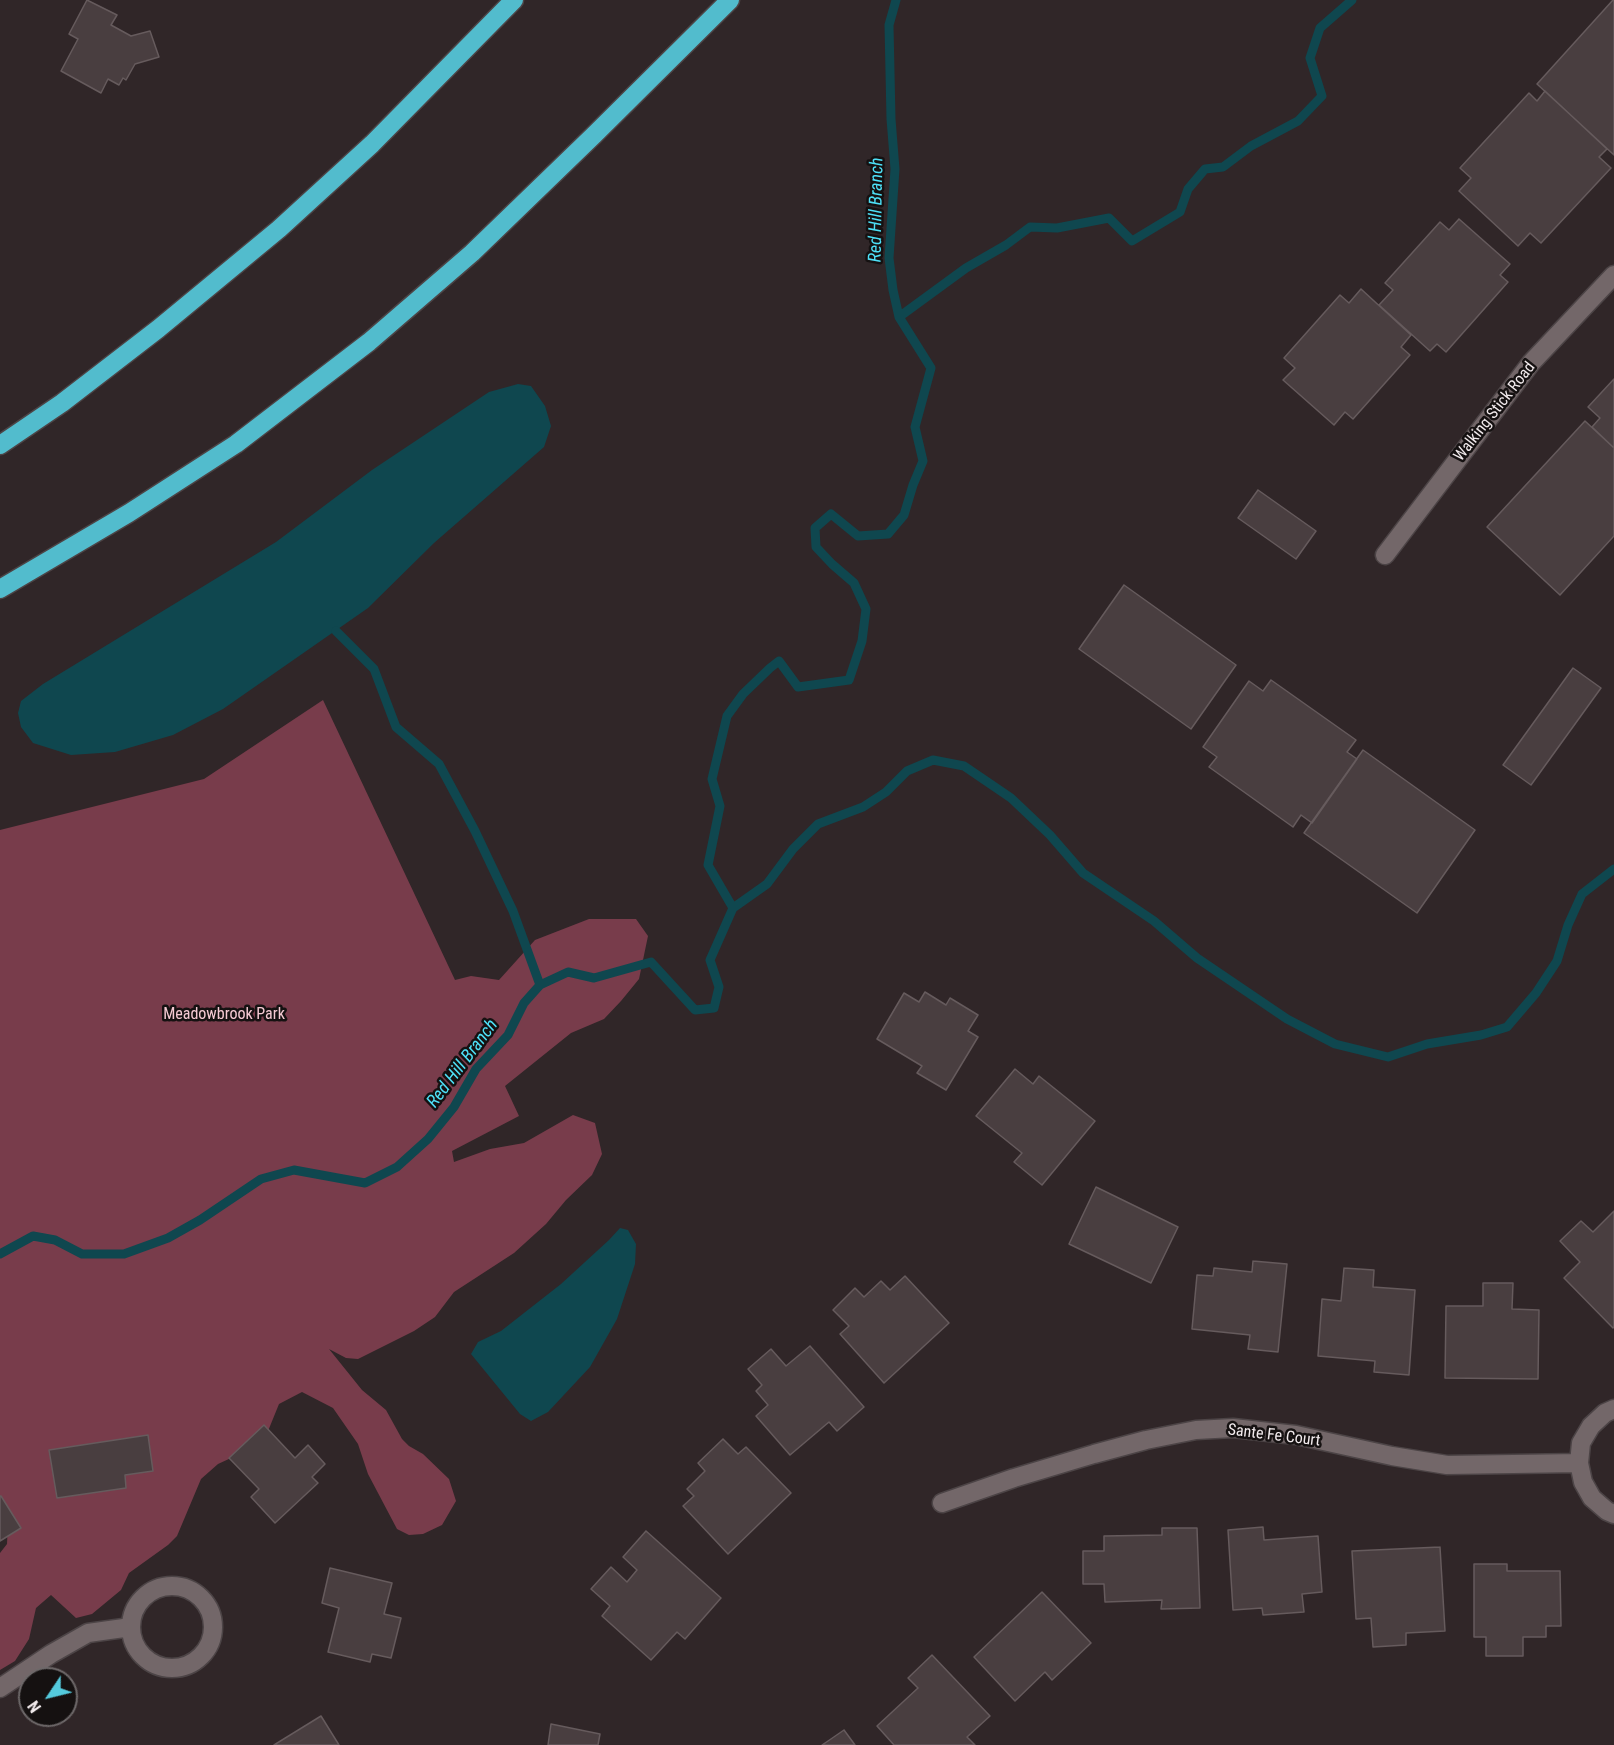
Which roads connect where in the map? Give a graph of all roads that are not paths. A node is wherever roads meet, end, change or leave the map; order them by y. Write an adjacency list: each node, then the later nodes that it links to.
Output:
1 (514, 0): 4 (highway)
2 (730, 0): 6 (highway)
3 (1614, 275): 5 (street, Walking Stick Road)
4 (0, 444)
5 (1385, 555)
6 (0, 589)
7 (1614, 1409): 8 (street)
8 (1579, 1462): 9 (street, Sante Fe Court); 10 (street)
9 (942, 1503)
10 (1614, 1514)
11 (131, 1627): 11 (street); 12 (street)
12 (0, 1688)

